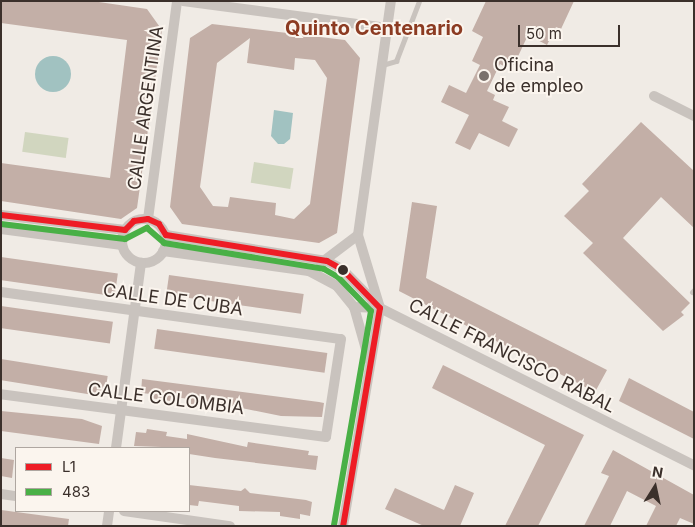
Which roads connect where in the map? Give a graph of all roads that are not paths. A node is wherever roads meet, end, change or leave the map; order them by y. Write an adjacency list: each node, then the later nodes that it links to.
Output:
1 (177, 1): 10 (street, CALLE ARGENTINA)
2 (183, 1): 5 (street)
3 (391, 1): 5 (street)
4 (419, 1): 6 (lane)
5 (387, 28): 6 (street)
6 (382, 65): 14 (street)
7 (654, 96): 8 (street)
8 (694, 116)
9 (1, 215): 12 (street)
10 (148, 219): 12 (street); 13 (street)
11 (1, 228): 15 (street)
12 (125, 230): 15 (street)
13 (166, 235): 16 (street); 17 (street)
14 (358, 235): 17 (street); 22 (street)
15 (122, 245): 18 (street)
16 (163, 251): 18 (street); 19 (street)
17 (327, 261): 19 (street); 22 (street, CALLE FRANCISCO RABAL)
18 (141, 263): 23 (street)
19 (304, 270): 21 (street)
20 (1, 292): 23 (street, CALLE DE CUBA)
21 (354, 307): 22 (street); 24 (street)
22 (380, 308): 24 (street); 29 (street, CALLE FRANCISCO RABAL)
23 (133, 312): 26 (street); 27 (street, CALLE DE CUBA)
24 (370, 363): 36 (street)
25 (1, 394): 26 (street, CALLE COLOMBIA)
26 (120, 410): 27 (street, CALLE COLOMBIA); 28 (street)
27 (326, 437)
28 (116, 447)
29 (694, 465)
30 (1, 494): 31 (street)
31 (15, 496)
32 (109, 512): 34 (street)
33 (131, 512): 35 (street)
34 (107, 526)
35 (230, 526)
36 (342, 526)

